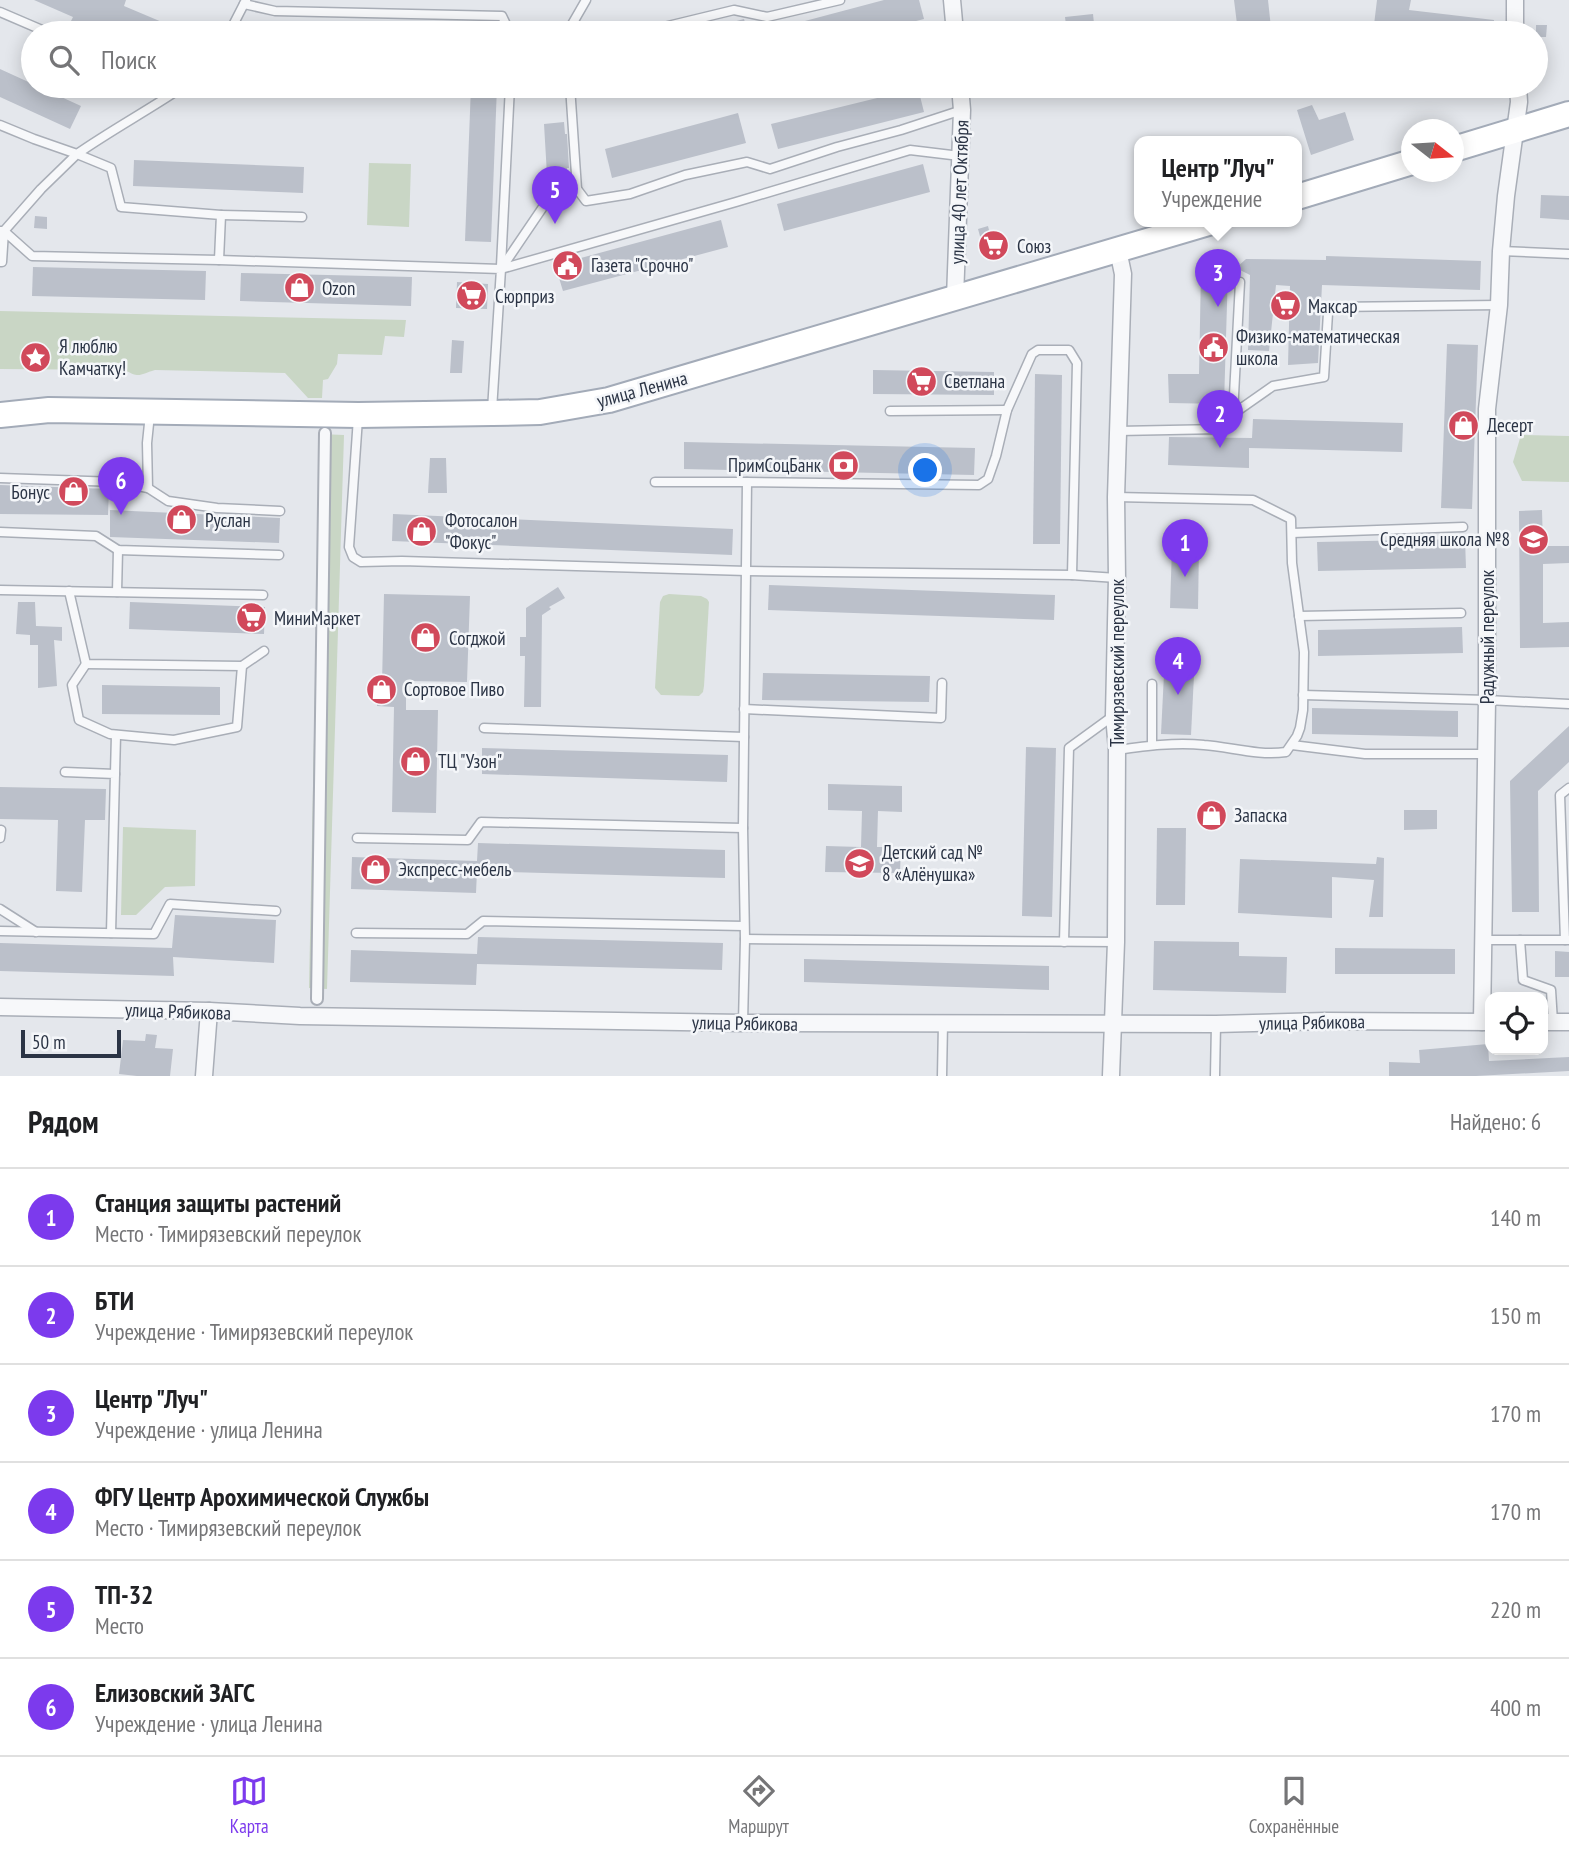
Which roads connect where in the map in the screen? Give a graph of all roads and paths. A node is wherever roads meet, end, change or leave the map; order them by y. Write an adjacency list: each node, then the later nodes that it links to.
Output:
1 (586, 0): 10 (lane)
2 (840, 0): 11 (lane)
3 (952, 0): 12 (street)
4 (1515, 0): 13 (street)
5 (245, 2): 8 (lane); 9 (lane)
6 (0, 12): 7 (lane)
7 (21, 21)
8 (235, 21)
9 (504, 21)
10 (574, 21)
11 (689, 21)
12 (954, 21)
13 (1515, 21)
14 (166, 98): 24 (lane)
15 (509, 98): 38 (lane)
16 (571, 98): 27 (lane)
17 (961, 98): 19 (street, улица 40 лет Октября)
18 (1519, 98): 22 (street, Радужный переулок)
19 (962, 110): 25 (street, улица 40 лет Октября); 27 (lane)
20 (1569, 114): 22 (main road)
21 (0, 125): 24 (lane)
22 (1515, 130): 23 (main road); 34 (street, Радужный переулок)
23 (1464, 146)
24 (77, 154): 29 (lane); 32 (lane)
25 (960, 156): 38 (lane); 40 (street, улица 40 лет Октября)
26 (1401, 165): 28 (main road)
27 (577, 189): 38 (lane)
28 (1302, 195)
29 (221, 215): 30 (lane); 36 (lane)
30 (302, 217)
31 (1195, 227): 33 (main road, улица Ленина)
32 (2, 231): 36 (lane); 37 (lane)
33 (1118, 250): 40 (main road, улица Ленина); 51 (street, Тимирязевский переулок)
34 (1501, 251): 35 (lane); 41 (street, Радужный переулок)
35 (1569, 254)
36 (219, 260): 38 (lane)
37 (0, 262)
38 (501, 269): 47 (lane)
39 (1240, 282): 48 (lane)
40 (955, 298): 47 (main road, улица Ленина)
41 (1499, 305): 48 (lane); 79 (street, Радужный переулок)
42 (0, 404): 43 (main road, улица Ленина)
43 (49, 410): 45 (main road, улица Ленина); 49 (main road, улица Ленина)
44 (1007, 410): 46 (lane); 55 (lane); 65 (lane)
45 (150, 411): 50 (main road, улица Ленина); 56 (lane)
46 (890, 411)
47 (492, 413): 50 (main road, улица Ленина)
48 (1233, 414): 51 (lane)
49 (0, 415)
50 (358, 415): 64 (lane)
51 (1118, 431): 57 (street, Тимирязевский переулок)
52 (325, 433): 111 (street)
53 (0, 478): 56 (lane)
54 (655, 482): 55 (lane)
55 (747, 482): 64 (lane)
56 (148, 488): 58 (lane)
57 (1116, 497): 61 (lane); 66 (street, Тимирязевский переулок)
58 (280, 511)
59 (1463, 527): 61 (lane)
60 (0, 532): 62 (lane)
61 (1292, 533): 72 (lane)
62 (118, 550): 63 (lane); 69 (lane)
63 (279, 555)
64 (747, 570): 65 (lane); 81 (lane)
65 (1072, 575): 66 (lane)
66 (1117, 578): 82 (street, Тимирязевский переулок)
67 (0, 590): 68 (lane)
68 (69, 591): 69 (lane); 74 (lane)
69 (117, 592): 70 (lane)
70 (263, 595)
71 (1461, 613): 72 (lane)
72 (1299, 616): 78 (lane)
73 (264, 651): 75 (lane)
74 (86, 664): 75 (lane); 84 (lane)
75 (242, 666): 84 (lane)
76 (942, 683): 81 (lane)
77 (1152, 684): 86 (lane)
78 (1303, 695): 79 (lane); 87 (lane)
79 (1488, 699): 80 (lane); 89 (street, Радужный переулок)
80 (1569, 704)
81 (744, 709): 85 (lane)
82 (1114, 715): 88 (street, Тимирязевский переулок); 108 (lane)
83 (484, 728): 85 (lane)
84 (116, 734): 91 (lane)
85 (744, 737): 93 (lane)
86 (1152, 745): 87 (lane); 88 (lane)
87 (1292, 745): 89 (lane)
88 (1116, 750): 109 (street, Тимирязевский переулок)
89 (1486, 754): 105 (street, Радужный переулок)
90 (65, 772): 91 (lane)
91 (115, 774): 102 (lane)
92 (1569, 788): 107 (lane)
93 (743, 828): 96 (lane); 99 (lane)
94 (1, 830): 95 (lane)
95 (0, 838)
96 (358, 838)
97 (0, 909): 101 (lane)
98 (276, 911): 102 (lane)
99 (744, 926): 103 (lane); 104 (lane)
100 (0, 932): 101 (lane)
101 (36, 932): 102 (lane)
102 (111, 933)
103 (356, 933)
104 (745, 939): 108 (lane); 116 (lane)
105 (1483, 940): 106 (lane); 110 (street, Радужный переулок)
106 (1520, 940): 107 (lane); 114 (lane)
107 (1567, 940)
108 (1064, 942): 109 (lane)
109 (1116, 942): 118 (street, Тимирязевский переулок)
110 (1485, 995)
111 (317, 999)
112 (0, 1007): 113 (street, улица Рябикова)
113 (209, 1012): 116 (street, улица Рябикова); 120 (street)
114 (1555, 1021)
115 (1485, 1022): 119 (street, улица Рябикова)
116 (743, 1023): 117 (street, улица Рябикова)
117 (943, 1023): 118 (street, улица Рябикова); 121 (lane)
118 (1112, 1023): 119 (street, улица Рябикова); 122 (street, Тимирязевский переулок)
119 (1216, 1024): 123 (lane)
120 (204, 1076)
121 (942, 1076)
122 (1111, 1076)
123 (1214, 1076)

